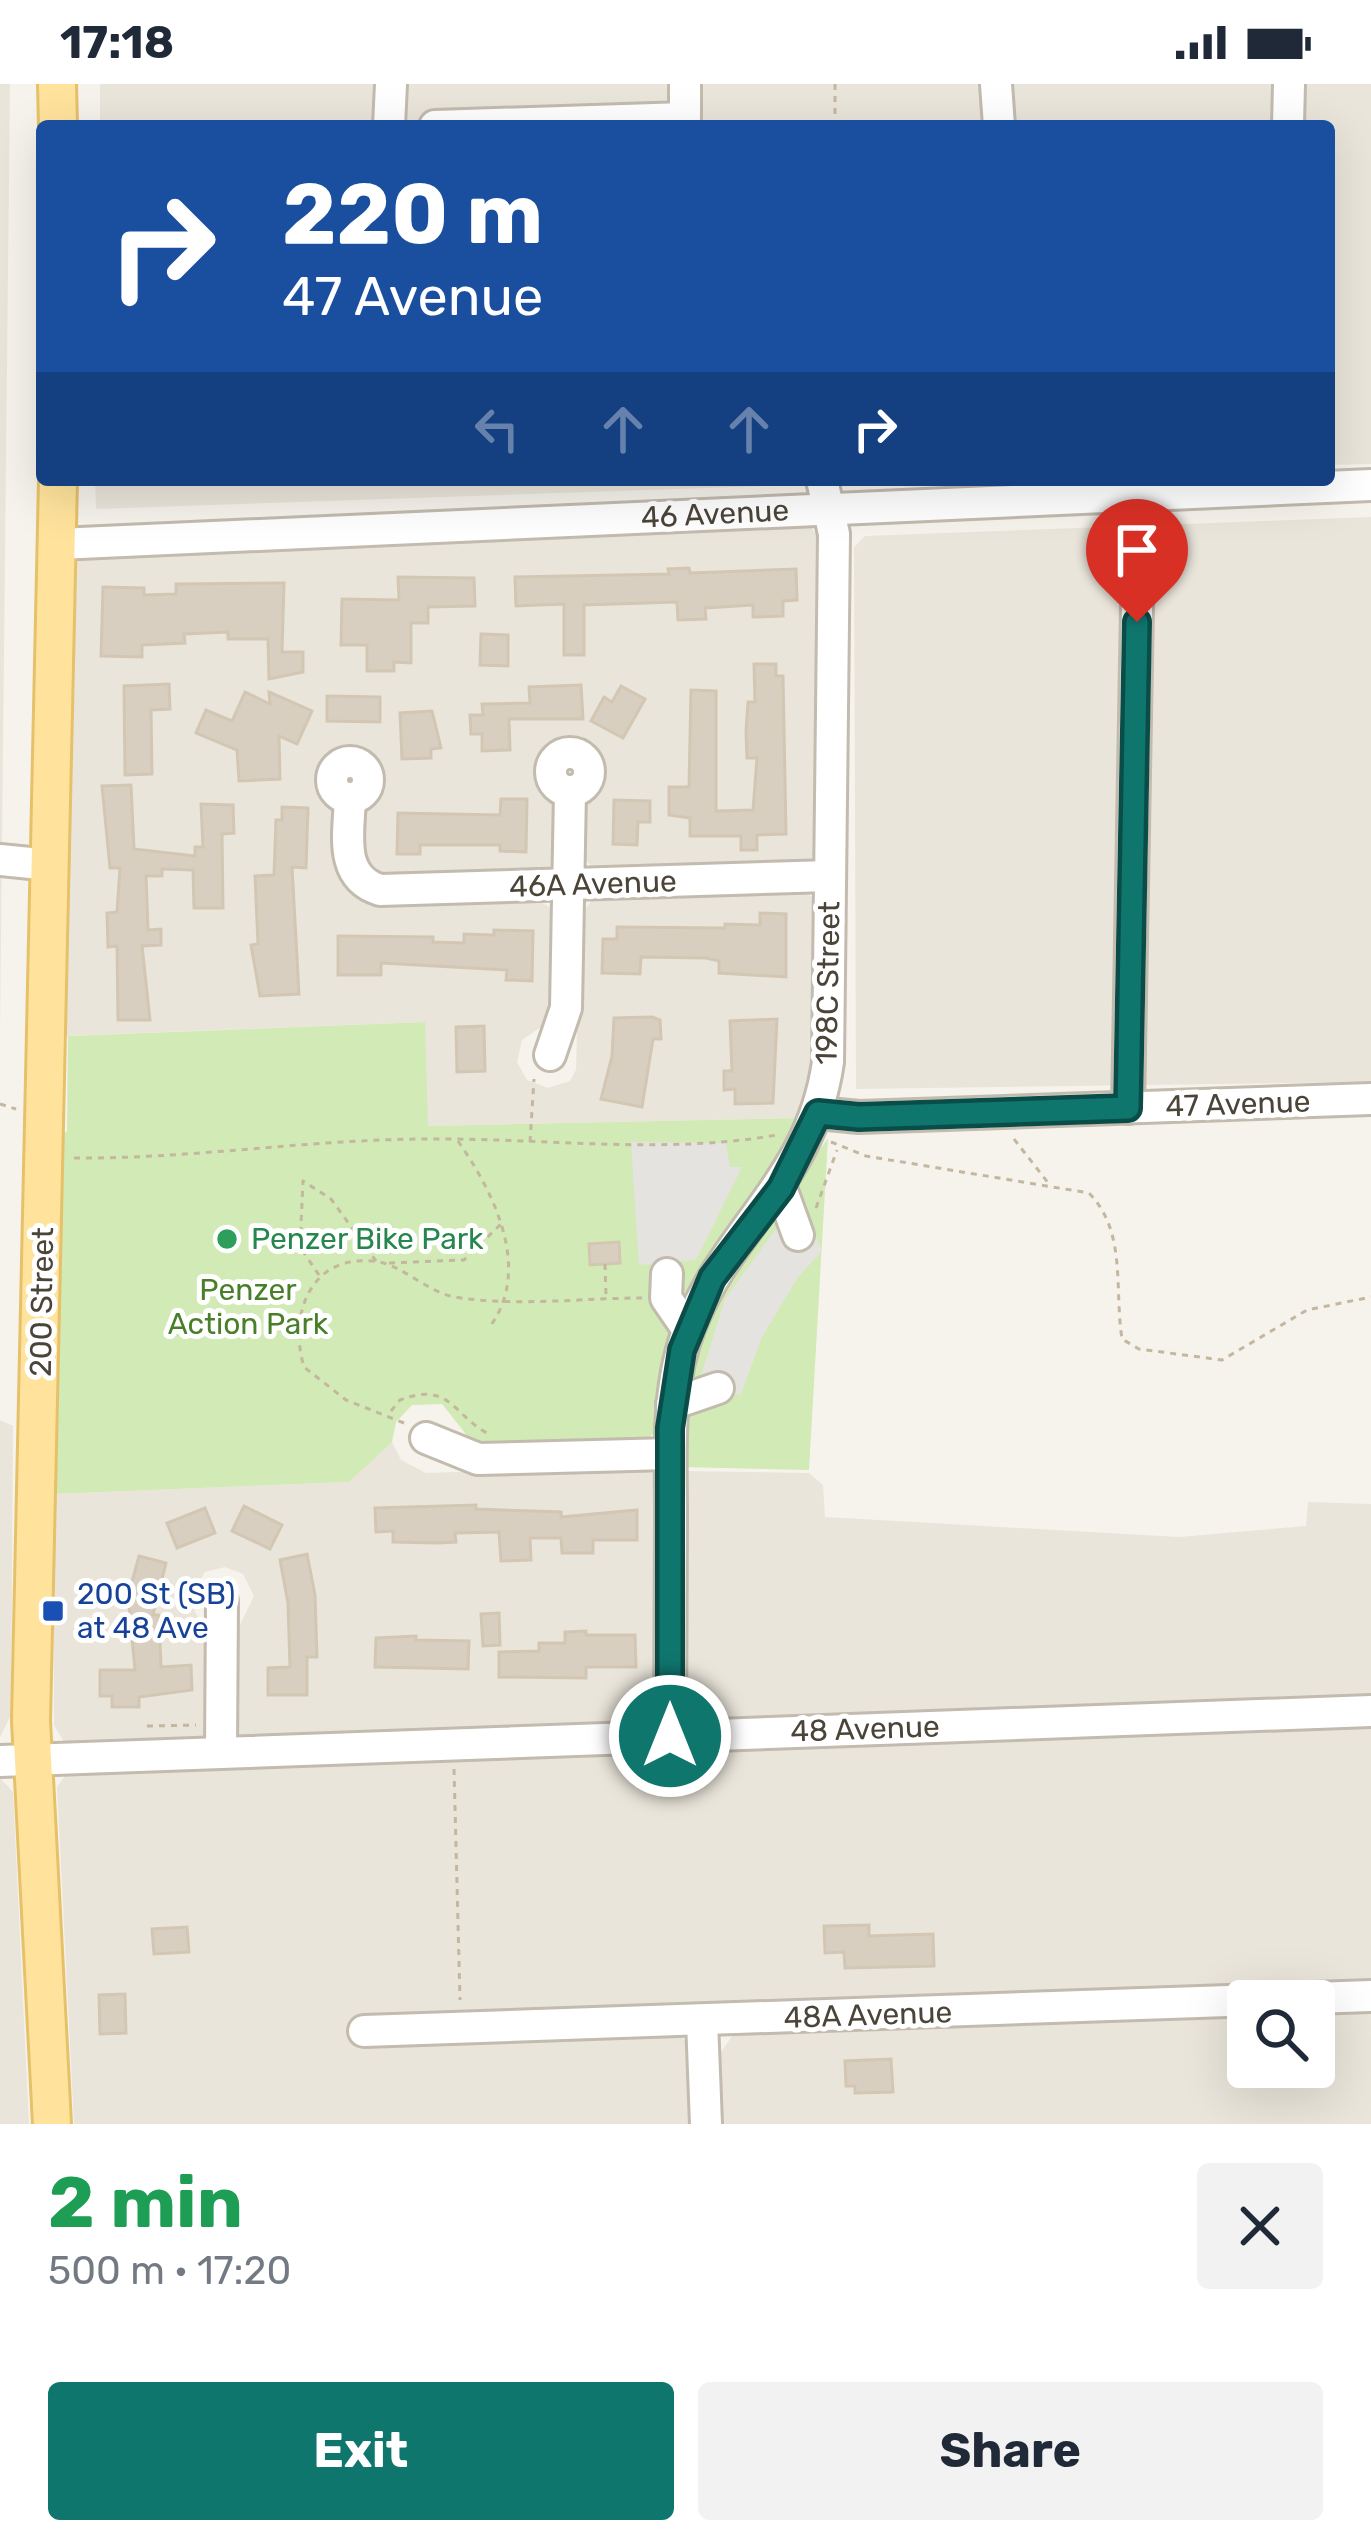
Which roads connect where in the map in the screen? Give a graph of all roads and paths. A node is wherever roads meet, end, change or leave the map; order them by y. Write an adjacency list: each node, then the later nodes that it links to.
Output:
1 (57, 84): 7 (main road)
2 (391, 84): 8 (street)
3 (686, 84): 9 (street)
4 (835, 84): 10 (path)
5 (996, 84): 11 (street)
6 (1288, 84): 12 (street)
7 (58, 120)
8 (389, 120)
9 (622, 120)
10 (835, 120)
11 (999, 120)
12 (1288, 120)
13 (1335, 485): 14 (street, 46 Avenue)
14 (1371, 485)
15 (58, 486): 20 (main road, 200 Street)
16 (1259, 486): 19 (street, 46 Avenue)
17 (1014, 490): 18 (street, 46 Avenue); 19 (street, 46 Avenue)
18 (824, 494): 20 (street, 46 Avenue); 25 (street, 198C Street)
19 (1138, 495): 31 (street)
20 (58, 544): 24 (main road, 200 Street)
21 (570, 790): 26 (street)
22 (350, 798): 26 (street, 46A Avenue)
23 (0, 860): 24 (street)
24 (50, 866): 65 (main road, 200 Street)
25 (830, 876): 26 (street, 46A Avenue); 33 (street, 198C Street)
26 (567, 885): 27 (street)
27 (542, 1067): 35 (path)
28 (1371, 1099): 31 (street, 47 Avenue)
29 (0, 1105): 30 (path)
30 (13, 1108)
31 (1128, 1108): 33 (street, 47 Avenue)
32 (1010, 1126): 38 (path)
33 (813, 1127): 35 (path); 36 (path); 39 (street, 198C Street)
34 (457, 1139): 35 (path); 37 (path); 40 (path)
35 (530, 1142)
36 (836, 1148): 38 (path); 41 (path)
37 (63, 1158)
38 (1049, 1185): 46 (path)
39 (781, 1188): 41 (street); 50 (street, 198C Street)
40 (502, 1222): 42 (path); 47 (path)
41 (807, 1223)
42 (381, 1262): 44 (path); 44 (path); 47 (path)
43 (605, 1264): 48 (path)
44 (321, 1278): 53 (path)
45 (660, 1286): 48 (path); 50 (street)
46 (1371, 1297)
47 (506, 1298): 48 (path); 49 (path)
48 (606, 1298)
49 (491, 1325)
50 (688, 1330): 52 (street, 198C Street)
51 (718, 1388): 52 (street)
52 (672, 1404): 57 (street, 198C Street)
53 (390, 1413): 54 (path); 55 (path)
54 (396, 1418)
55 (500, 1436)
56 (426, 1438): 57 (street)
57 (670, 1454): 62 (street, 198C Street)
58 (222, 1600): 63 (street)
59 (1371, 1711): 62 (street, 48 Avenue)
60 (203, 1725): 61 (path)
61 (147, 1726)
62 (670, 1736): 63 (street, 48 Avenue)
63 (221, 1751): 65 (street, 48 Avenue)
64 (454, 1755): 67 (path)
65 (17, 1760): 70 (main road, 200 Street)
66 (1371, 1996): 68 (street, 48A Avenue)
67 (461, 2014)
68 (702, 2021): 69 (street, 48A Avenue); 71 (street)
69 (364, 2031)
70 (52, 2124)
71 (706, 2124)

